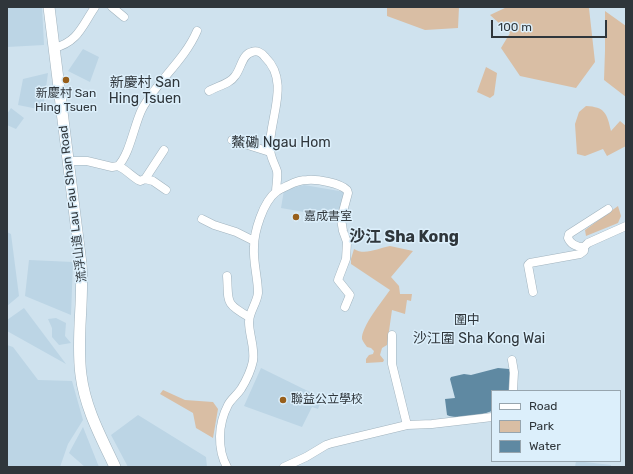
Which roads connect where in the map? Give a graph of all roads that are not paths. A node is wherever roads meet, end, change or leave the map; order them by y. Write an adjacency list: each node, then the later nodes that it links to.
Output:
1 (49, 7): 6 (street, 流浮山道 Lau Fau Shan Road)
2 (95, 7): 6 (street)
3 (112, 7): 4 (street)
4 (124, 17)
5 (197, 31): 12 (street)
6 (54, 48): 11 (street, 流浮山道 Lau Fau Shan Road)
7 (210, 91): 10 (street)
8 (232, 140): 10 (street)
9 (164, 150): 13 (street)
10 (270, 152): 15 (street)
11 (68, 161): 12 (street); 30 (street, 流浮山道 Lau Fau Shan Road)
12 (118, 166): 13 (street)
13 (145, 179): 14 (street)
14 (166, 190)
15 (276, 192): 19 (street); 23 (street)
16 (608, 209): 20 (street)
17 (202, 219): 19 (street)
18 (626, 226): 20 (street)
19 (254, 241): 24 (street)
20 (584, 247): 22 (street)
21 (227, 276): 24 (street)
22 (533, 292)
23 (345, 307)
24 (249, 317): 31 (street)
25 (392, 334): 29 (street)
26 (512, 360): 27 (street)
27 (513, 390)
28 (491, 417): 29 (street)
29 (407, 425): 32 (street)
30 (115, 467)
31 (227, 467)
32 (284, 467)

